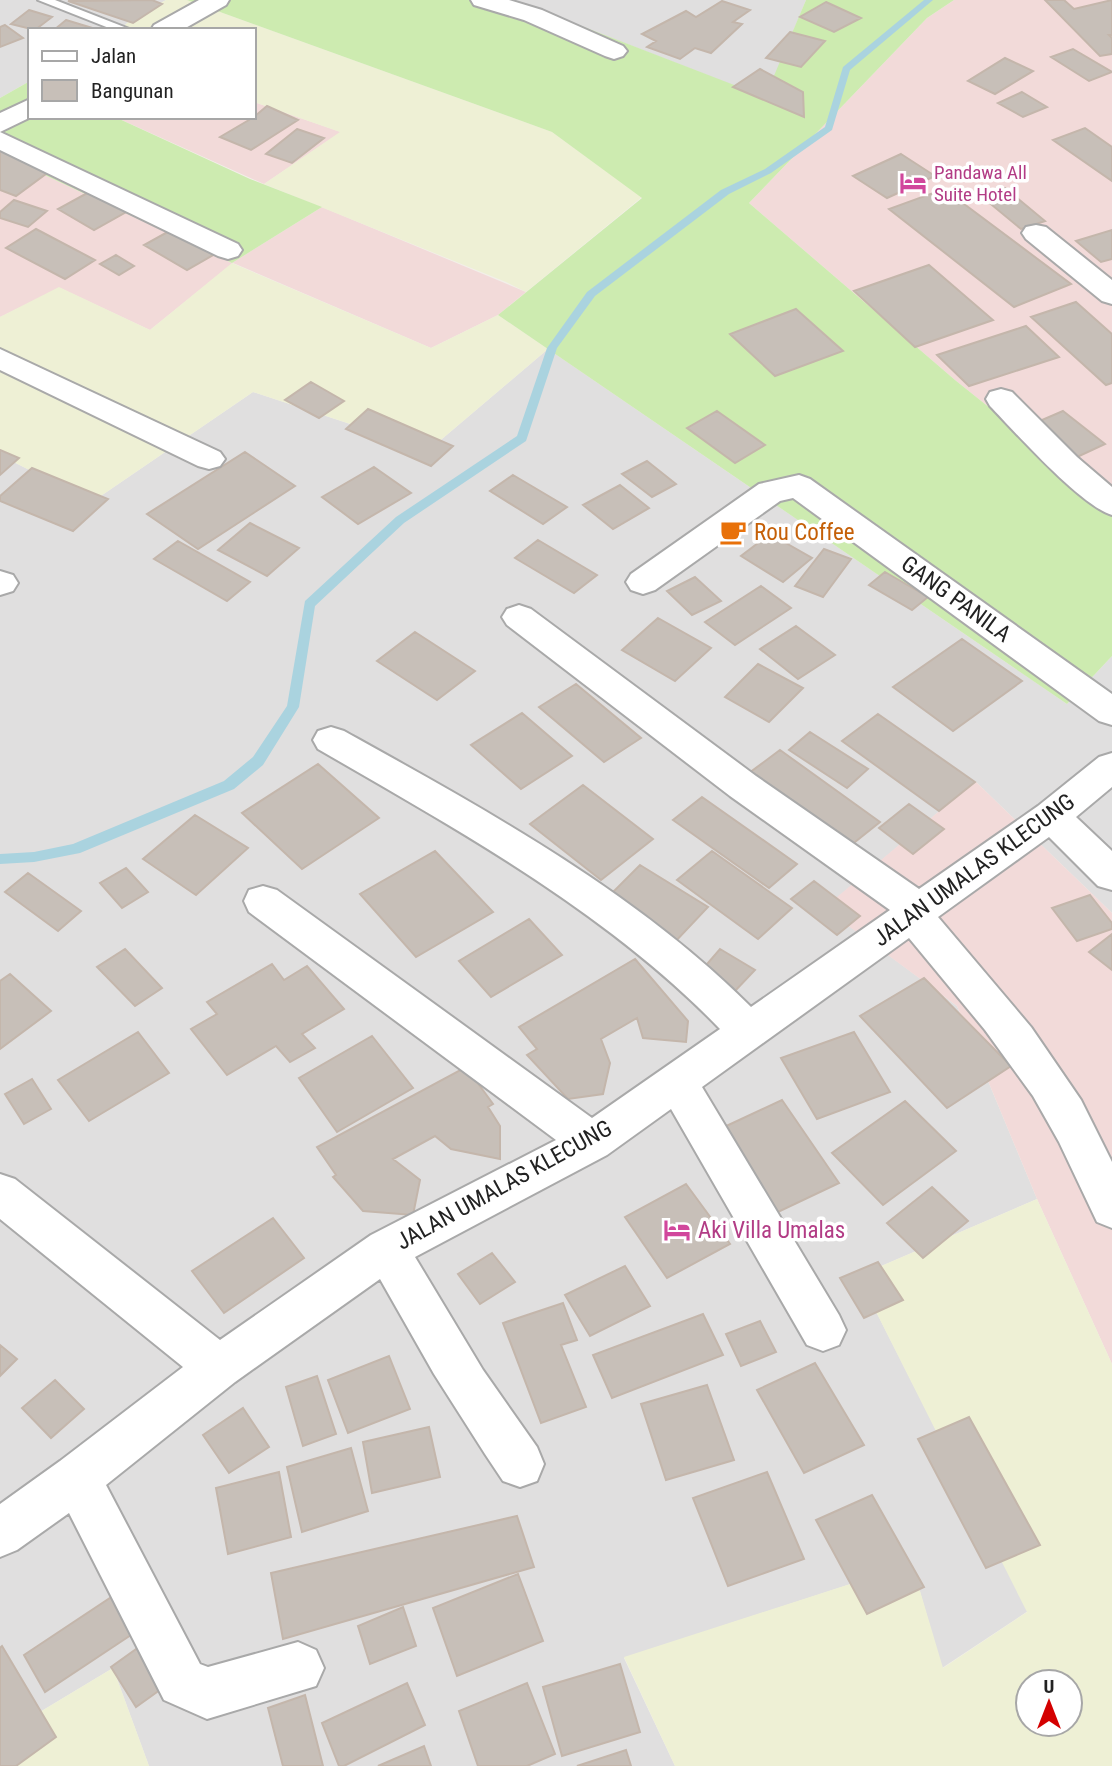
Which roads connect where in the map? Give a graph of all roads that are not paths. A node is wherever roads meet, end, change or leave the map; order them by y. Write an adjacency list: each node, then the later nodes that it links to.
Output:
1 (44, 0): 4 (lane)
2 (217, 0): 5 (street)
3 (483, 0): 6 (street)
4 (120, 28)
5 (167, 28)
6 (614, 51)
7 (28, 108): 8 (street)
8 (0, 124)
9 (0, 140): 11 (street)
10 (1036, 233): 12 (street)
11 (228, 250)
12 (1112, 295)
13 (0, 358): 15 (street)
14 (1001, 399): 16 (street)
15 (209, 459)
16 (1112, 505)
17 (643, 582): 19 (street, GANG PANILA)
18 (519, 617): 25 (street)
19 (1112, 712)
20 (331, 740): 26 (street)
21 (1112, 766): 22 (street, JALAN UMALAS KLECUNG)
22 (1051, 816): 23 (street); 25 (street, JALAN UMALAS KLECUNG)
23 (1112, 875)
24 (263, 901): 28 (street)
25 (916, 912): 26 (street, JALAN UMALAS KLECUNG); 30 (street)
26 (748, 1031): 27 (street, JALAN UMALAS KLECUNG)
27 (677, 1082): 28 (street, JALAN UMALAS KLECUNG); 32 (street)
28 (592, 1142): 31 (street, JALAN UMALAS KLECUNG)
29 (0, 1193): 33 (street)
30 (1112, 1208)
31 (387, 1249): 33 (street, JALAN UMALAS KLECUNG); 34 (street)
32 (823, 1330)
33 (219, 1367): 35 (street, JALAN UMALAS KLECUNG)
34 (520, 1464)
35 (77, 1478): 36 (street, JALAN UMALAS KLECUNG); 37 (street)
36 (0, 1533)
37 (298, 1668)

